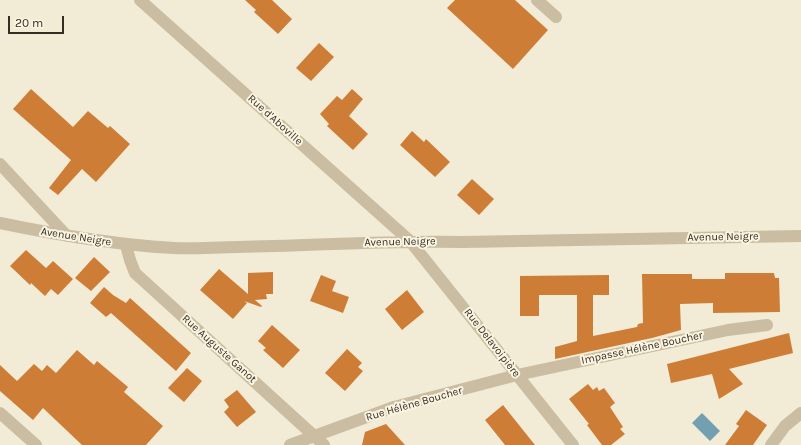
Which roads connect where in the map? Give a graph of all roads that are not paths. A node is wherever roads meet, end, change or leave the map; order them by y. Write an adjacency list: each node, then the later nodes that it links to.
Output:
1 (140, 0): 8 (street, Rue d'Aboville)
2 (537, 0): 3 (street)
3 (556, 17)
4 (0, 164): 6 (street)
5 (0, 224): 6 (street, Avenue Neigre)
6 (66, 236): 9 (street, Avenue Neigre)
7 (801, 236): 8 (street, Avenue Neigre)
8 (410, 241): 9 (street, Avenue Neigre); 11 (street, Rue Delavoipière)
9 (126, 245): 14 (street, Rue Auguste Ganot)
10 (767, 325): 11 (street, Impasse Hélène Boucher)
11 (517, 375): 14 (street, Rue Hélène Boucher); 18 (street, Rue Delavoipière)
12 (0, 413): 15 (street)
13 (801, 413): 19 (street)
14 (315, 436): 16 (street, Rue Hélène Boucher); 17 (street, Rue Auguste Ganot)
15 (36, 445)
16 (290, 445)
17 (324, 445)
18 (573, 445)
19 (772, 445)

